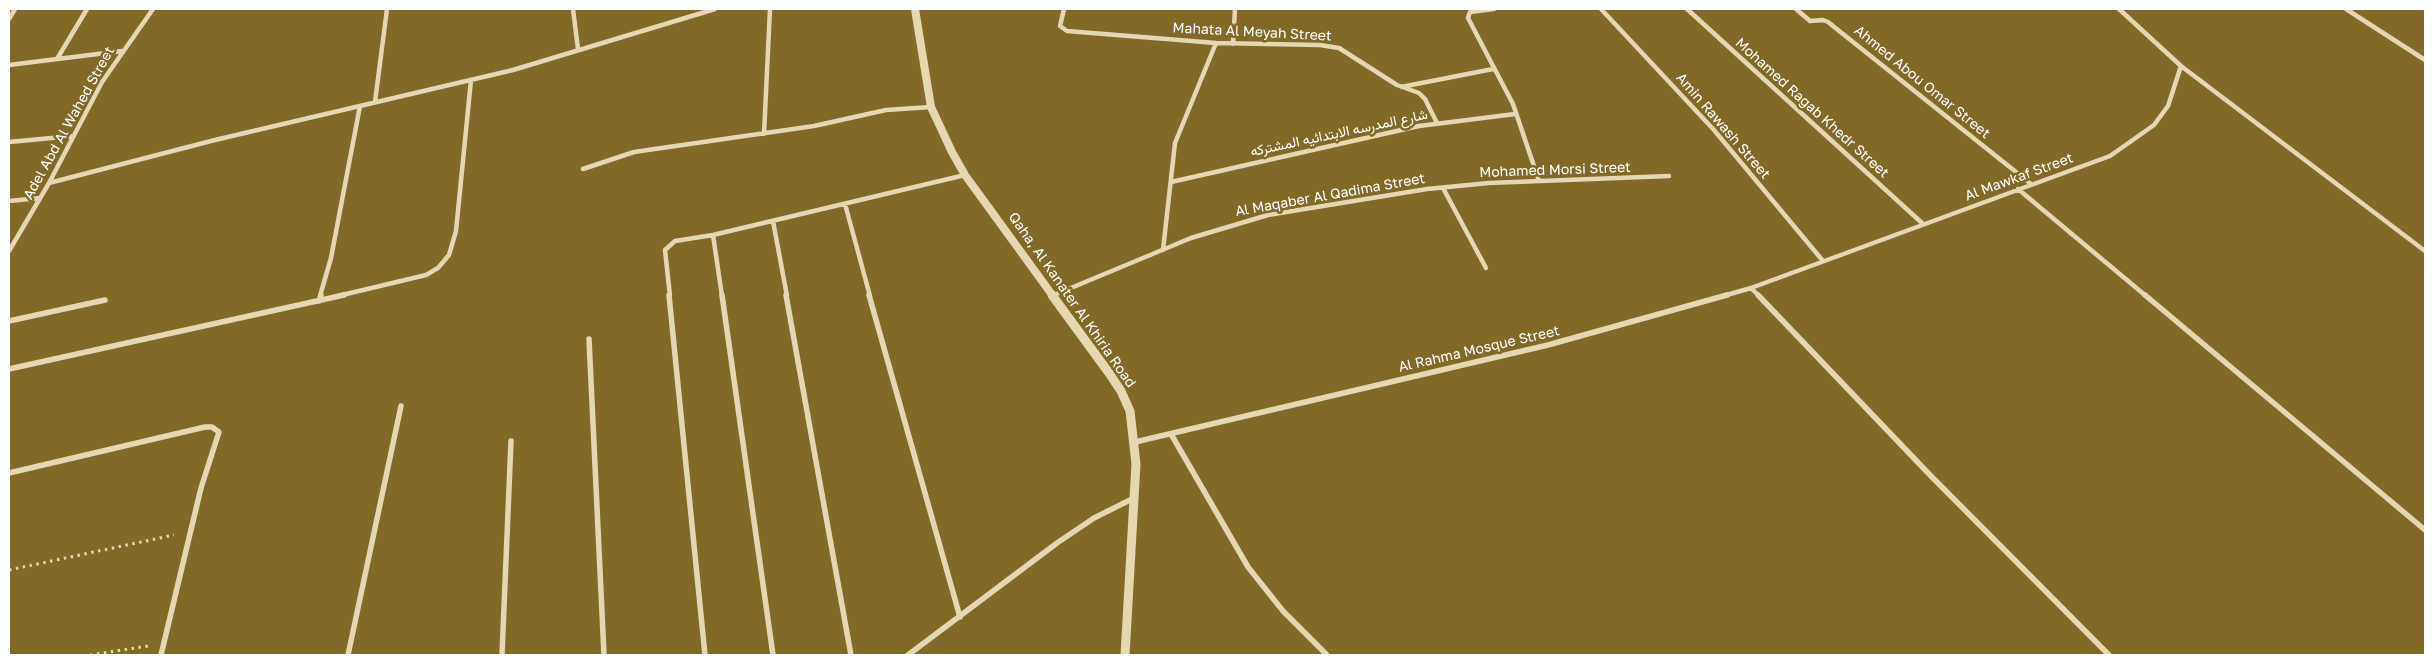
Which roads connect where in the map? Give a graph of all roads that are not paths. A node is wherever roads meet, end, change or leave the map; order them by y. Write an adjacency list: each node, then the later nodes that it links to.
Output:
1 (15, 9): 17 (street)
2 (87, 9): 22 (street)
3 (153, 9): 21 (street, Adel Abd Al Wahed Street)
4 (387, 9): 29 (street)
5 (573, 9): 20 (street)
6 (715, 9): 20 (street)
7 (770, 9): 34 (street)
8 (915, 9): 31 (street, Qaha, Al Kanater Al Khiria Road)
9 (1064, 9): 18 (street, Mahata Al Meyah Street)
10 (1236, 9): 19 (street)
11 (1494, 9): 26 (street)
12 (1601, 9): 55 (street, Amin Rawash Street)
13 (1687, 9): 50 (street, Mohamed Ragab Khedr Street)
14 (1796, 9): 43 (street, Ahmed Abou Omar Street)
15 (2119, 9): 25 (street)
16 (2346, 9): 23 (street)
17 (9, 19)
18 (1216, 43): 19 (street, Mahata Al Meyah Street); 41 (street)
19 (1233, 44): 28 (street, Mahata Al Meyah Street)
20 (578, 50): 27 (street)
21 (122, 51): 22 (street); 35 (street, Adel Abd Al Wahed Street)
22 (57, 59): 24 (street)
23 (2425, 60)
24 (9, 65)
25 (2181, 66): 43 (street, Al Mawkaf Street); 54 (street)
26 (1493, 68): 28 (street); 32 (street)
27 (471, 80): 29 (street); 60 (street)
28 (1401, 87): 33 (street, Mahata Al Meyah Street)
29 (375, 102): 30 (street)
30 (360, 106): 42 (street); 60 (street)
31 (932, 107): 34 (street); 38 (street, Qaha, Al Kanater Al Khiria Road)
32 (1515, 114): 33 (street, شارع المدرسه الابتدائيه المشتركه); 40 (street)
33 (1437, 123): 41 (street, شارع المدرسه الابتدائيه المشتركه)
34 (764, 134): 37 (street)
35 (73, 136): 36 (street); 42 (street, Adel Abd Al Wahed Street)
36 (9, 142)
37 (583, 169)
38 (965, 175): 48 (street); 58 (street, Qaha, Al Kanater Al Khiria Road)
39 (1669, 176): 40 (street, Mohamed Morsi Street)
40 (1539, 181): 44 (street, Mohamed Morsi Street)
41 (1171, 182): 52 (street)
42 (49, 183): 46 (street, Adel Abd Al Wahed Street)
43 (2031, 184): 45 (street, Al Mawkaf Street)
44 (1443, 188): 52 (street, Al Maqaber Al Qadima Street); 56 (street)
45 (2018, 189): 50 (street, Al Mawkaf Street); 70 (street)
46 (40, 198): 47 (street); 53 (street, Adel Abd Al Wahed Street)
47 (9, 201)
48 (845, 204): 49 (street); 71 (street)
49 (773, 220): 51 (street); 78 (street)
50 (1922, 224): 55 (street, Al Mawkaf Street)
51 (713, 235): 76 (street); 77 (street)
52 (1163, 250): 58 (street, Al Maqaber Al Qadima Street)
53 (9, 251)
54 (2425, 252)
55 (1823, 261): 57 (street, Al Rahma Mosque Street)
56 (1486, 268)
57 (1751, 288): 65 (street, Al Rahma Mosque Street); 82 (street)
58 (1054, 295): 67 (street, Qaha, Al Kanater Al Khiria Road)
59 (105, 300): 61 (street)
60 (319, 301): 63 (street)
61 (9, 321)
62 (589, 339): 75 (street)
63 (9, 369)
64 (401, 406): 73 (street)
65 (1171, 434): 67 (street, Al Rahma Mosque Street); 81 (street)
66 (510, 441): 74 (street)
67 (1135, 442): 69 (street, Qaha, Al Kanater Al Khiria Road)
68 (9, 473): 72 (street)
69 (1135, 498): 71 (street); 80 (street, Qaha, Al Kanater Al Khiria Road)
70 (2425, 530)
71 (960, 617): 79 (street)
72 (161, 655)
73 (348, 655)
74 (502, 655)
75 (604, 655)
76 (705, 655)
77 (773, 655)
78 (851, 655)
79 (908, 655)
80 (1125, 655)
81 (1327, 655)
82 (2109, 655)

